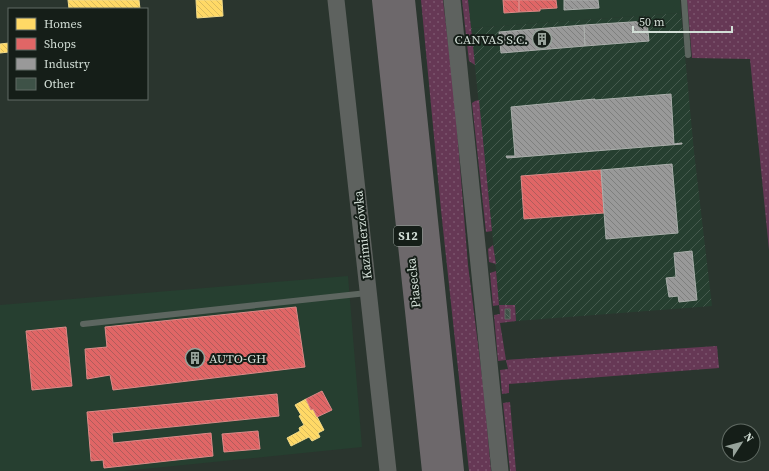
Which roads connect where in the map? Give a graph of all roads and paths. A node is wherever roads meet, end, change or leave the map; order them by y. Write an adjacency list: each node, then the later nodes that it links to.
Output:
1 (336, 0): 7 (street, Kazimierzówka)
2 (383, 0): 10 (highway, Piasecka / S12)
3 (404, 0): 11 (highway, Piasecka / S12)
4 (452, 0): 12 (street)
5 (684, 0): 6 (lane)
6 (688, 55)
7 (368, 292): 8 (lane); 9 (street, Kazimierzówka)
8 (83, 324)
9 (388, 471)
10 (432, 471)
11 (453, 471)
12 (500, 471)

